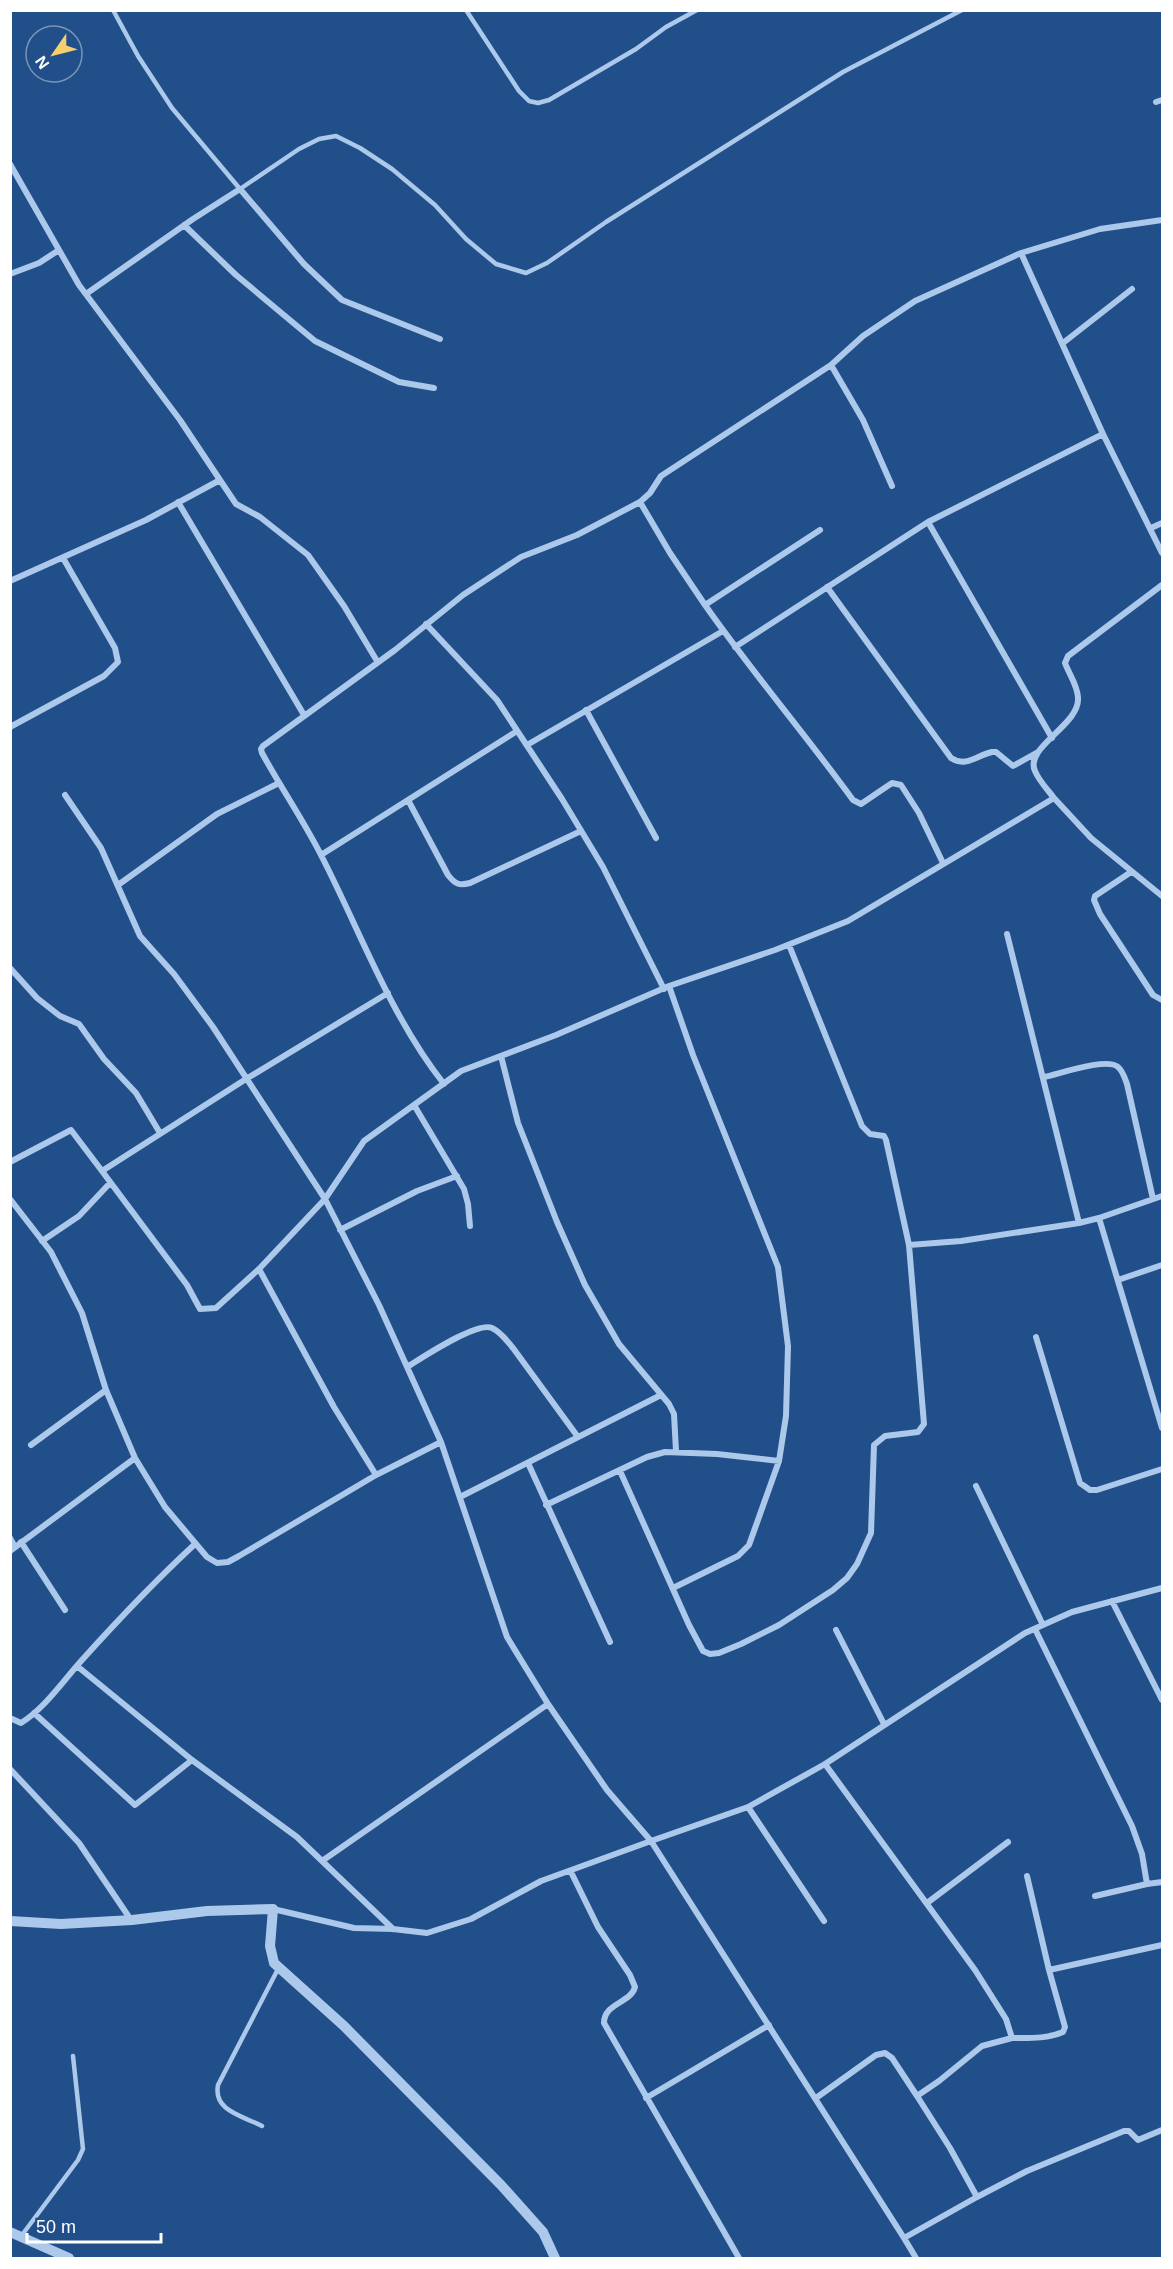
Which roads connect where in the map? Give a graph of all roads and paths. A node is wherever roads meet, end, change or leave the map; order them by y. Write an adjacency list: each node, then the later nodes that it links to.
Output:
1 (113, 10): 6 (lane)
2 (466, 10): 3 (lane)
3 (697, 10)
4 (962, 10): 6 (lane)
5 (10, 164): 9 (street)
6 (240, 189): 8 (street); 14 (street)
7 (1162, 220): 10 (street)
8 (184, 225): 13 (street); 17 (street)
9 (59, 250): 11 (street); 13 (street)
10 (1021, 253): 15 (street); 16 (street)
11 (10, 274)
12 (1132, 289): 15 (street)
13 (86, 294): 19 (street)
14 (440, 339)
15 (1063, 343): 18 (street)
16 (831, 365): 20 (street); 22 (street)
17 (434, 388)
18 (1103, 434): 23 (street); 25 (street)
19 (220, 480): 21 (street); 36 (street)
20 (892, 486)
21 (178, 502): 28 (street); 38 (street)
22 (640, 502): 32 (street); 33 (street)
23 (928, 522): 31 (street); 41 (street)
24 (1162, 523): 25 (street)
25 (1151, 528): 27 (street)
26 (820, 530): 32 (street)
27 (1162, 553)
28 (63, 558): 29 (street); 39 (street)
29 (10, 581)
30 (1162, 585): 41 (street)
31 (827, 587): 35 (street); 43 (street)
32 (705, 606): 34 (street)
33 (426, 624): 36 (street); 40 (street)
34 (723, 631): 35 (street); 37 (street)
35 (735, 647): 51 (street)
36 (377, 662): 38 (street)
37 (586, 710): 42 (street); 49 (street)
38 (304, 715): 44 (street)
39 (10, 726)
40 (517, 731): 42 (street); 47 (street)
41 (1052, 738): 43 (street)
42 (527, 745): 48 (street)
43 (1038, 752): 46 (street)
44 (279, 783): 50 (street); 53 (street)
45 (65, 795): 53 (street)
46 (1054, 798): 51 (street); 52 (street)
47 (408, 800): 48 (street); 50 (street)
48 (581, 831): 58 (street)
49 (656, 838)
50 (321, 855): 59 (street)
51 (943, 863): 56 (street)
52 (1131, 872): 54 (street); 60 (street)
53 (118, 885): 63 (street)
54 (1162, 896)
55 (1007, 934): 62 (street)
56 (789, 945): 58 (street); 80 (street)
57 (10, 968): 66 (street)
58 (666, 988): 61 (street); 94 (street)
59 (388, 993): 63 (street); 64 (street)
60 (1162, 1000)
61 (501, 1056): 64 (street); 87 (street)
62 (1044, 1077): 74 (street); 76 (street)
63 (246, 1079): 66 (street); 73 (street)
64 (444, 1084): 65 (street)
65 (414, 1105): 69 (street); 73 (street)
66 (160, 1133): 68 (street)
67 (10, 1162): 68 (street)
68 (102, 1171): 70 (street)
69 (457, 1176): 77 (street); 78 (street)
70 (110, 1183): 79 (street); 82 (street)
71 (1162, 1196): 74 (street)
72 (10, 1199): 79 (street)
73 (325, 1199): 78 (street); 82 (street)
74 (1153, 1199): 75 (street)
75 (1099, 1218): 76 (street); 83 (street)
76 (1079, 1223): 80 (street)
77 (470, 1226)
78 (340, 1230): 85 (street)
79 (42, 1240): 86 (street)
80 (909, 1245): 105 (street)
81 (1162, 1265): 83 (street)
82 (259, 1269): 98 (street)
83 (1118, 1280): 88 (street)
84 (1036, 1337): 96 (street)
85 (407, 1367): 89 (street); 90 (street)
86 (106, 1390): 91 (street); 93 (street)
87 (661, 1395): 89 (street); 92 (street)
88 (1162, 1428)
89 (578, 1437): 95 (street)
90 (441, 1442): 98 (street); 100 (street)
91 (31, 1445)
92 (676, 1451): 94 (street); 97 (street)
93 (135, 1458): 103 (street); 104 (street)
94 (779, 1461): 105 (street)
95 (528, 1463): 100 (street); 101 (street)
96 (1162, 1469)
97 (620, 1471): 101 (street); 105 (street)
98 (376, 1476): 103 (street)
99 (976, 1486): 109 (street)
100 (460, 1497): 115 (street)
101 (546, 1505): 112 (street)
102 (10, 1538): 104 (street)
103 (195, 1544): 113 (street)
104 (16, 1547): 108 (street)
105 (673, 1588)
106 (1162, 1588): 107 (street)
107 (1112, 1601): 109 (street); 114 (street)
108 (65, 1610)
109 (1043, 1625): 110 (street)
110 (1035, 1629): 118 (street); 129 (street)
111 (837, 1630): 118 (street)
112 (610, 1642)
113 (76, 1666): 116 (street); 119 (street)
114 (1162, 1700)
115 (548, 1704): 123 (street); 125 (street)
116 (34, 1713): 117 (street); 119 (street)
117 (10, 1718)
118 (884, 1724): 120 (street)
119 (192, 1760): 125 (street)
120 (825, 1764): 122 (street); 131 (street)
121 (10, 1769): 133 (street)
122 (748, 1807): 123 (street); 135 (street)
123 (651, 1841): 126 (street); 140 (street)
124 (1008, 1842): 131 (street)
125 (322, 1861): 136 (street)
126 (571, 1872): 136 (street); 144 (street)
127 (1027, 1876): 139 (street)
128 (1162, 1882): 129 (street)
129 (1147, 1884): 130 (street)
130 (1095, 1896)
131 (927, 1903): 141 (street)
132 (273, 1909): 133 (street); 136 (street); 138 (street)
133 (132, 1920): 134 (street)
134 (10, 1921)
135 (824, 1921)
136 (393, 1929)
137 (1162, 1945): 139 (street)
138 (279, 1967): 146 (lane); 153 (street)
139 (1049, 1970): 141 (street)
140 (769, 2025): 144 (street); 145 (street)
141 (1012, 2038): 143 (street)
142 (73, 2056): 150 (lane)
143 (917, 2096): 145 (street); 148 (street)
144 (646, 2098): 154 (street)
145 (816, 2098): 151 (street)
146 (262, 2126)
147 (1162, 2130): 148 (street)
148 (976, 2197): 151 (street)
149 (10, 2232): 150 (street)
150 (21, 2238): 152 (street)
151 (904, 2238): 155 (street)
152 (69, 2259)
153 (555, 2259)
154 (739, 2259)
155 (916, 2259)

